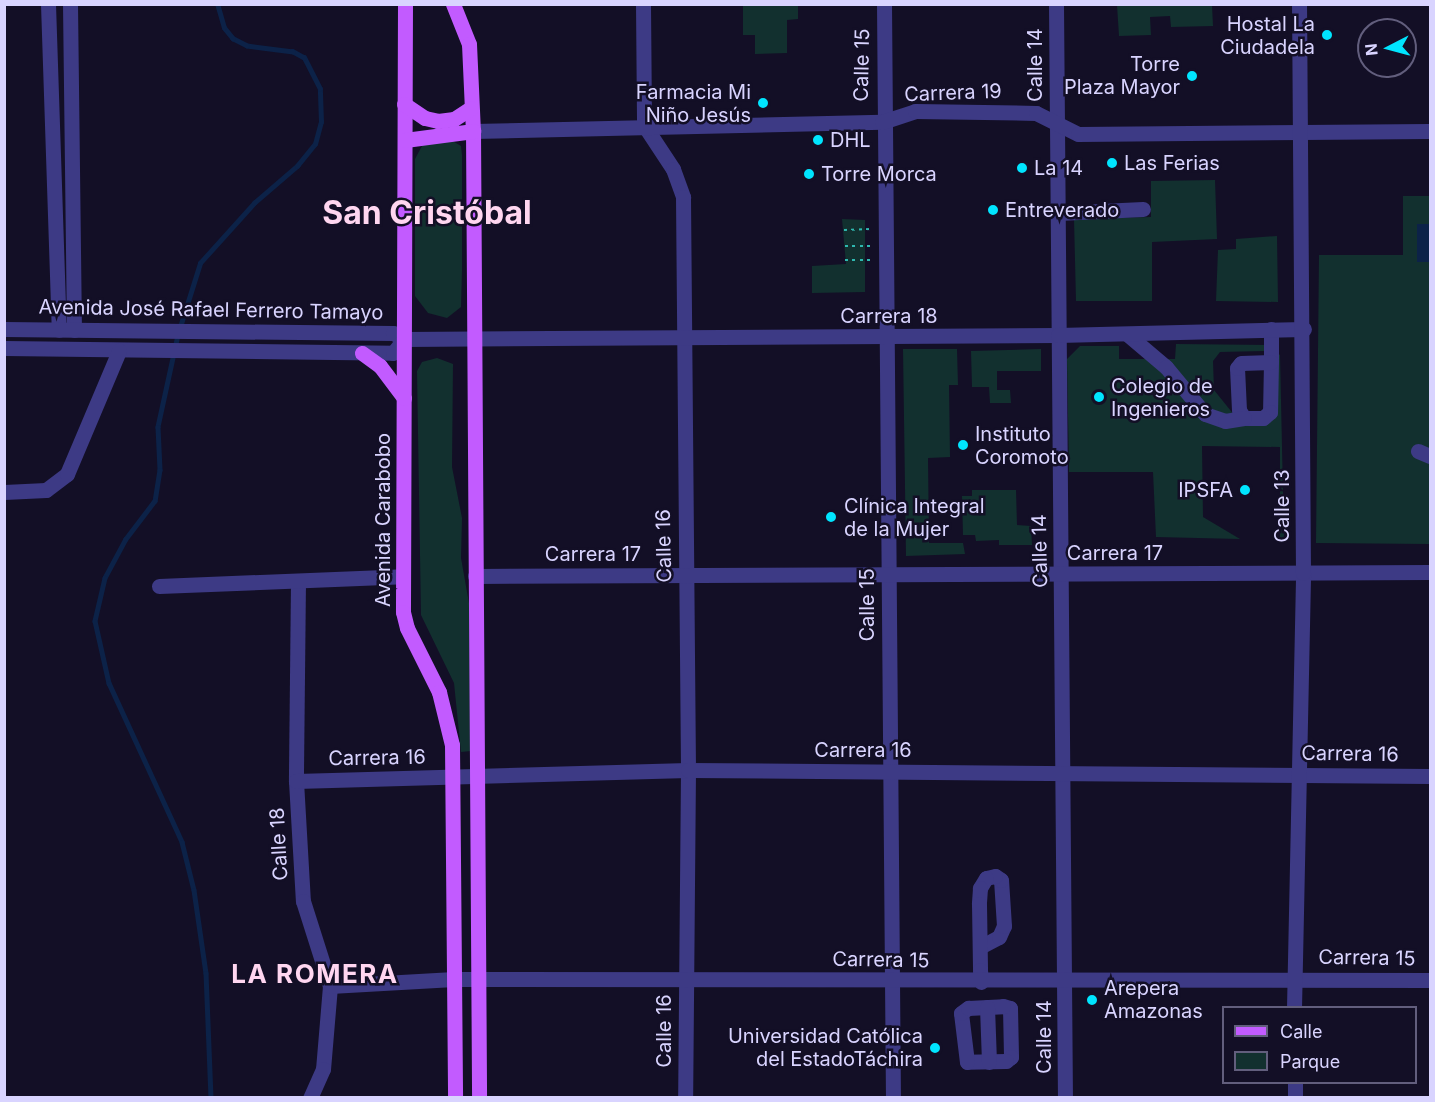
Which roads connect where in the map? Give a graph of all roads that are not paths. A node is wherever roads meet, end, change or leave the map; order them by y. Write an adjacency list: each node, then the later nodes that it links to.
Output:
1 (48, 4): 23 (street)
2 (70, 4): 23 (street)
3 (405, 4): 9 (main road, Avenida Carabobo)
4 (453, 4): 10 (main road)
5 (643, 4): 13 (street)
6 (884, 4): 12 (street, Calle 15)
7 (1056, 4): 11 (street, Calle 14)
8 (1299, 4): 15 (street, Calle 13)
9 (404, 104): 10 (main road); 17 (main road, Avenida Carabobo)
10 (471, 108): 14 (main road)
11 (1057, 121): 12 (street, Carrera 19); 15 (street, Carrera 19); 19 (street, Calle 14)
12 (882, 122): 13 (street, Carrera 19); 27 (street, Calle 15)
13 (644, 125): 14 (street, Carrera 19); 26 (street, Calle 16)
14 (473, 131): 17 (main road); 29 (main road)
15 (1300, 132): 16 (street, Carrera 19); 22 (street, Calle 13)
16 (1431, 132)
17 (405, 140): 28 (main road, Avenida Carabobo)
18 (1143, 209): 19 (street)
19 (1058, 213): 25 (street, Calle 14)
20 (4, 329): 23 (street, Avenida José Rafael Ferrero Tamayo)
21 (1271, 329): 22 (street, Carrera 18); 24 (street, Carrera 18); 33 (street)
22 (1304, 329): 38 (street, Calle 13)
23 (66, 330): 28 (street, Avenida José Rafael Ferrero Tamayo)
24 (1127, 334): 25 (street, Carrera 18); 35 (street)
25 (1058, 335): 27 (street, Carrera 18); 41 (street, Calle 14)
26 (683, 337): 27 (street, Carrera 18); 29 (street, Carrera 18); 40 (street, Calle 16)
27 (886, 337): 39 (street, Calle 15)
28 (404, 339): 29 (street, Carrera 18); 32 (street, Avenida José Rafael Ferrero Tamayo); 34 (main road, Avenida Carabobo)
29 (474, 339): 43 (main road)
30 (4, 348): 31 (street, Avenida José Rafael Ferrero Tamayo)
31 (119, 351): 32 (street, Avenida José Rafael Ferrero Tamayo); 36 (street)
32 (362, 353): 34 (main road)
33 (1271, 363): 35 (street); 35 (street)
34 (404, 398): 42 (main road, Avenida Carabobo)
35 (1244, 418)
36 (4, 492)
37 (1431, 572): 38 (street, Carrera 17)
38 (1303, 573): 41 (street, Carrera 17); 49 (street, Calle 13)
39 (888, 574): 40 (street, Carrera 17); 41 (street, Carrera 17); 47 (street, Calle 15)
40 (685, 575): 43 (street, Carrera 17); 46 (street, Calle 16)
41 (1062, 575): 48 (street, Calle 14)
42 (403, 576): 44 (street); 51 (main road, Avenida Carabobo)
43 (476, 576): 52 (main road)
44 (298, 581): 45 (street); 53 (street, Calle 18)
45 (159, 586)
46 (688, 771): 47 (street, Carrera 16); 52 (street, Carrera 16); 56 (street, Calle 16)
47 (890, 771): 48 (street, Carrera 16); 60 (street, Calle 15)
48 (1064, 773): 49 (street, Carrera 16); 61 (street, Calle 14)
49 (1301, 774): 50 (street, Carrera 16); 57 (street, Calle 13)
50 (1431, 776)
51 (453, 778): 52 (street, Carrera 16); 53 (street, Carrera 16); 55 (main road, Avenida Carabobo)
52 (478, 778): 58 (main road)
53 (296, 781): 64 (street, Calle 18)
54 (980, 947): 62 (street)
55 (454, 979): 58 (street, Carrera 15); 64 (street, Carrera 15); 70 (main road, Avenida Carabobo)
56 (685, 979): 58 (street, Carrera 15); 60 (street, Carrera 15); 72 (street, Calle 16)
57 (1293, 979): 59 (street, Carrera 15); 61 (street, Carrera 15); 65 (street, Calle 13)
58 (477, 980): 71 (main road)
59 (1431, 980)
60 (892, 981): 62 (street, Carrera 15); 73 (street, Calle 15)
61 (1065, 981): 63 (street, Carrera 15); 74 (street, Calle 14)
62 (981, 982): 63 (street, Carrera 15)
63 (1010, 982): 67 (street)
64 (330, 986): 69 (street, Calle 18)
65 (1294, 1006)
66 (987, 1007): 67 (street); 68 (street); 68 (street)
67 (1010, 1008): 68 (street)
68 (989, 1062)
69 (310, 1098)
70 (455, 1098)
71 (479, 1098)
72 (685, 1098)
73 (893, 1098)
74 (1065, 1098)

